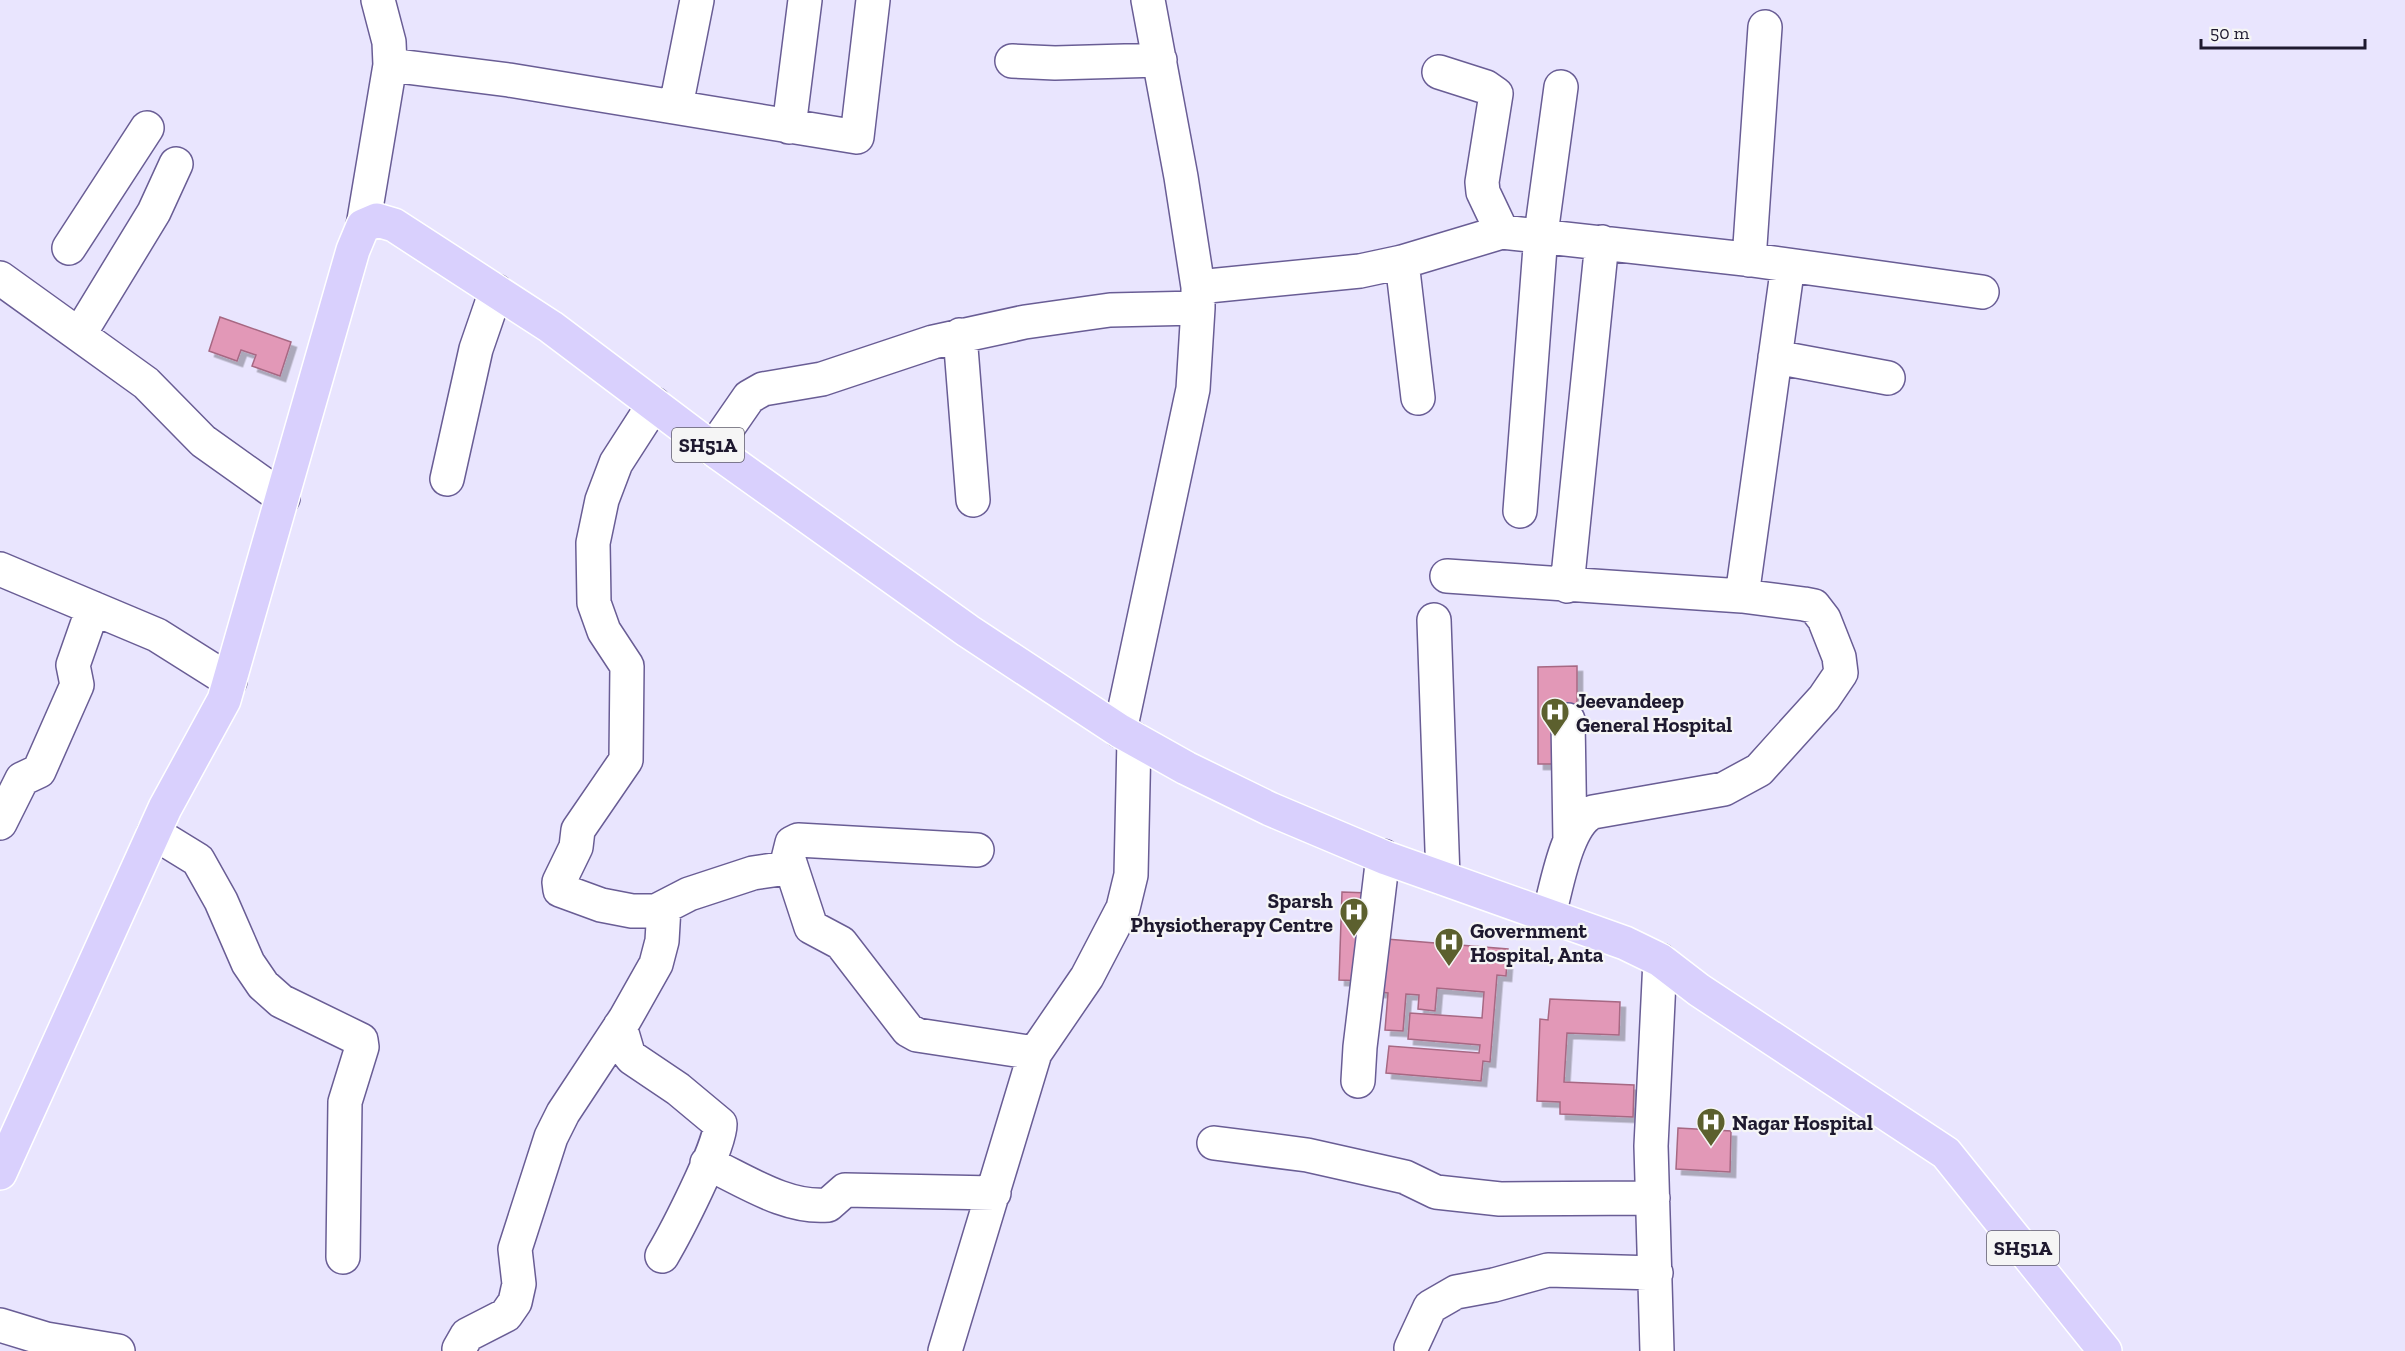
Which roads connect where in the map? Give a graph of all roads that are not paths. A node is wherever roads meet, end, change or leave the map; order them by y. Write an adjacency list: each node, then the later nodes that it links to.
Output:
1 (378, 0): 9 (street)
2 (697, 0): 12 (street)
3 (805, 0): 13 (street)
4 (873, 0): 13 (street)
5 (1148, 0): 7 (street)
6 (1766, 27): 23 (street)
7 (1160, 60): 8 (street); 29 (street)
8 (1012, 61)
9 (390, 65): 12 (street); 18 (street)
10 (1439, 72): 19 (street)
11 (1561, 87): 20 (street)
12 (676, 106): 13 (street)
13 (789, 127)
14 (147, 128): 16 (street)
15 (176, 164): 17 (street)
16 (106, 193): 17 (street); 22 (street)
17 (150, 218): 30 (street)
18 (363, 226): 27 (main road, SH51A); 38 (main road)
19 (1502, 232): 20 (street); 24 (street)
20 (1541, 234): 21 (street); 40 (street)
21 (1602, 242): 23 (street); 43 (street)
22 (69, 248)
23 (1749, 260): 25 (street)
24 (1402, 262): 29 (street); 34 (street)
25 (1788, 265): 28 (street); 32 (street)
26 (0, 278): 30 (street)
27 (496, 291): 35 (main road, SH51A); 37 (street)
28 (1982, 292)
29 (1198, 298): 31 (street); 49 (street)
30 (79, 335): 38 (street)
31 (960, 335): 36 (street); 39 (street)
32 (1775, 357): 33 (street); 44 (street)
33 (1888, 378)
34 (1418, 398)
35 (654, 404): 36 (main road, SH51A); 57 (street)
36 (713, 449): 49 (main road, SH51A)
37 (447, 480)
38 (283, 498): 47 (main road)
39 (973, 500)
40 (1520, 511)
41 (0, 569): 45 (street)
42 (1447, 576): 43 (street)
43 (1567, 586): 44 (street)
44 (1742, 596): 52 (street)
45 (93, 608): 47 (street); 50 (street)
46 (1434, 620): 56 (street)
47 (230, 681): 51 (main road)
48 (1569, 720): 52 (street)
49 (1127, 735): 54 (main road, SH51A); 61 (street)
50 (0, 823)
51 (154, 833): 64 (main road); 69 (street)
52 (1570, 841): 58 (street)
53 (977, 850): 55 (street)
54 (1383, 856): 56 (main road, SH51A); 62 (street)
55 (789, 860): 57 (street); 61 (street)
56 (1443, 878): 58 (main road, SH51A)
57 (664, 907): 60 (street)
58 (1549, 915): 59 (main road, SH51A)
59 (1660, 960): 67 (street); 72 (main road, SH51A)
60 (620, 1026): 65 (street); 74 (street)
61 (1035, 1053): 66 (street)
62 (1358, 1081)
63 (1214, 1143): 67 (street)
64 (4, 1153)
65 (707, 1163): 66 (street); 68 (street)
66 (994, 1193): 76 (street)
67 (1653, 1197): 70 (street)
68 (662, 1256)
69 (343, 1257)
70 (1656, 1273): 73 (street); 77 (street)
71 (0, 1325): 75 (street)
72 (2103, 1347)
73 (1411, 1348)
74 (459, 1349)
75 (118, 1351)
76 (945, 1351)
77 (1657, 1351)

